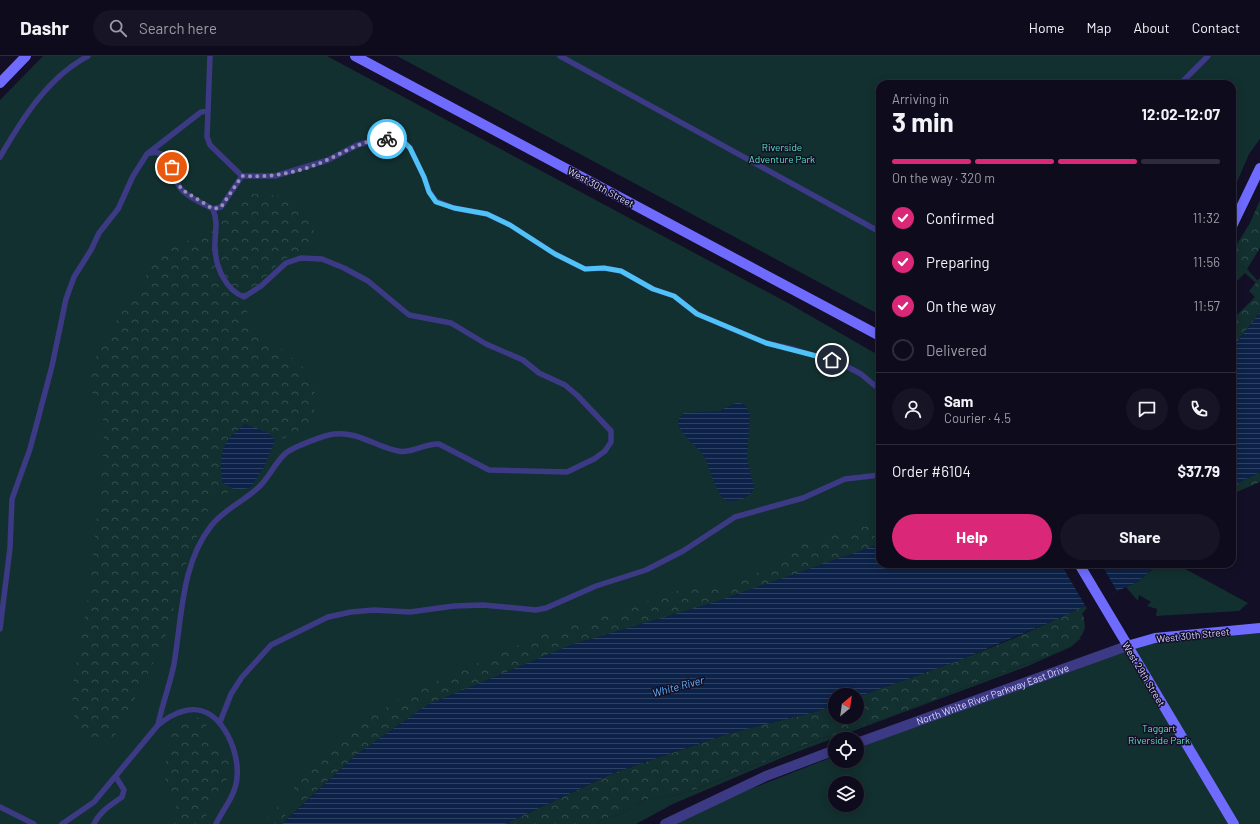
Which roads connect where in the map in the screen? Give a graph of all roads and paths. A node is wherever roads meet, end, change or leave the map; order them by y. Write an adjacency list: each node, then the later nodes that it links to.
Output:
1 (26, 56): 8 (main road)
2 (88, 56): 11 (lane)
3 (210, 56): 9 (lane)
4 (355, 56): 19 (main road, West 30th Street)
5 (560, 56): 18 (lane)
6 (1208, 56): 7 (lane)
7 (1184, 80)
8 (0, 83)
9 (208, 111): 10 (lane); 13 (lane)
10 (158, 149): 15 (lane); 24 (lane)
11 (0, 157)
12 (1260, 168): 16 (main road)
13 (242, 176): 14 (lane); 20 (lane)
14 (221, 207): 15 (lane); 17 (lane)
15 (213, 209): 17 (lane)
16 (1236, 217)
17 (217, 220): 27 (lane)
18 (876, 230)
19 (876, 334)
20 (876, 387)
21 (876, 475): 26 (lane)
22 (1081, 568): 25 (main road, West 29th Street)
23 (1260, 628): 25 (main road, West 30th Street)
24 (0, 629)
25 (1127, 646): 28 (street, North White River Parkway East Drive); 37 (main road, West 29th Street)
26 (220, 722): 27 (lane); 35 (lane)
27 (158, 725): 30 (lane)
28 (864, 740)
29 (828, 753): 36 (street)
30 (116, 777): 33 (lane); 34 (lane)
31 (0, 807): 32 (lane)
32 (34, 824)
33 (62, 824)
34 (94, 824)
35 (216, 824)
36 (665, 824)
37 (1234, 824)

